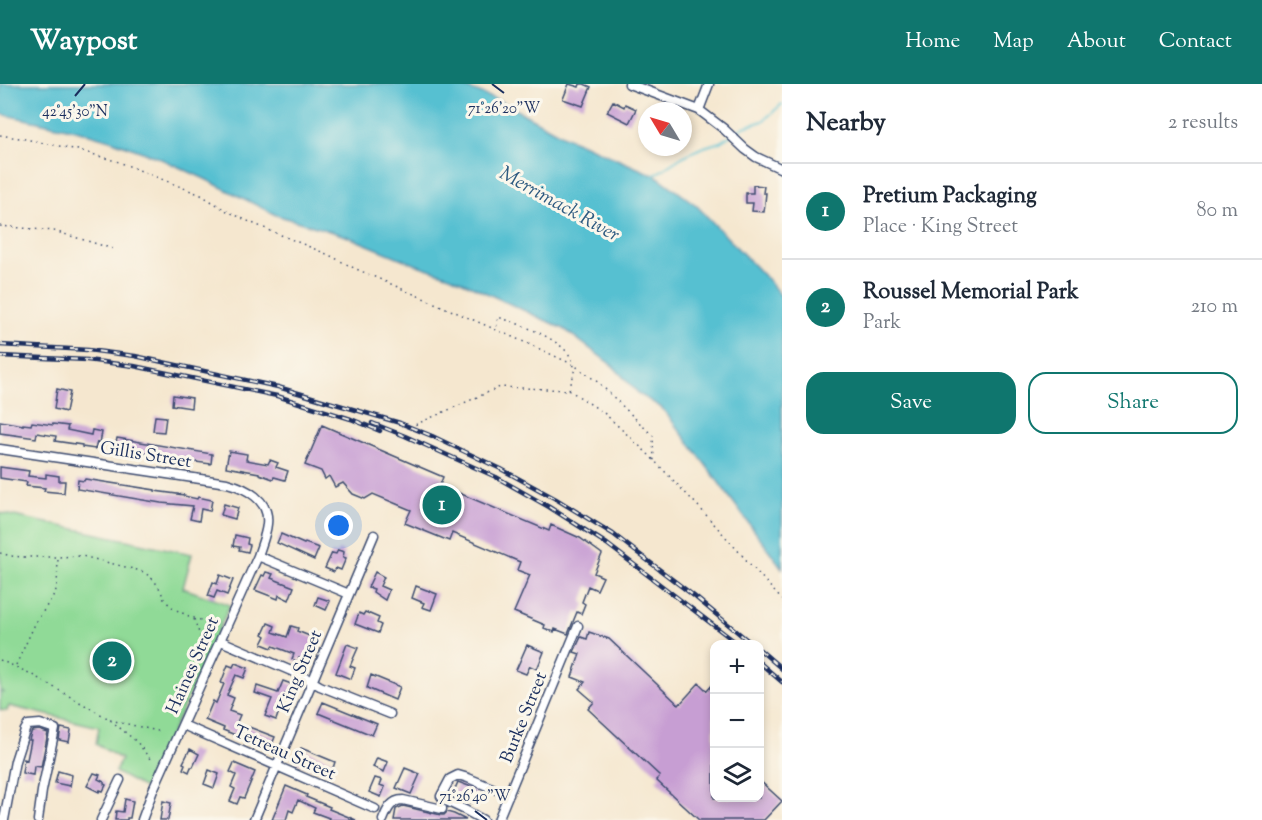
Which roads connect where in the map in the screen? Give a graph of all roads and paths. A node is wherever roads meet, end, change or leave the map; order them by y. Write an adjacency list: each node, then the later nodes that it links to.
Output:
1 (629, 84): 3 (street)
2 (709, 84): 3 (street)
3 (699, 110): 5 (street)
4 (0, 135): 8 (path)
5 (782, 169)
6 (0, 226): 7 (path)
7 (114, 249)
8 (496, 330): 9 (path); 9 (path)
9 (574, 365): 10 (path); 13 (path)
10 (569, 390): 11 (path); 13 (path)
11 (410, 427)
12 (0, 449): 14 (street, Gillis Street)
13 (654, 461): 20 (path)
14 (268, 522): 17 (street, Haines Street)
15 (374, 535): 19 (street, King Street)
16 (0, 553): 18 (path)
17 (258, 556): 19 (street); 25 (street, Haines Street)
18 (58, 557): 21 (path); 27 (path)
19 (349, 594): 28 (street, King Street)
20 (782, 600)
21 (193, 618): 22 (path); 24 (path)
22 (210, 623)
23 (578, 626): 36 (street, Burke Street)
24 (202, 641)
25 (221, 641): 28 (street); 31 (street, Haines Street)
26 (0, 660): 27 (path)
27 (16, 666): 30 (path)
28 (312, 681): 29 (street); 34 (street, King Street)
29 (390, 714)
30 (109, 719): 32 (path); 33 (path)
31 (183, 725): 34 (street, Tetreau Street); 42 (street, Haines Street)
32 (162, 732)
33 (150, 759)
34 (277, 765): 37 (street, Tetreau Street); 43 (street, King Street)
35 (120, 780): 41 (street)
36 (508, 795): 45 (street); 46 (street, Burke Street)
37 (375, 809)
38 (442, 809): 44 (street)
39 (4, 820): 40 (street)
40 (38, 820)
41 (101, 820)
42 (142, 820)
43 (254, 820)
44 (383, 820)
45 (483, 820)
46 (498, 820)

